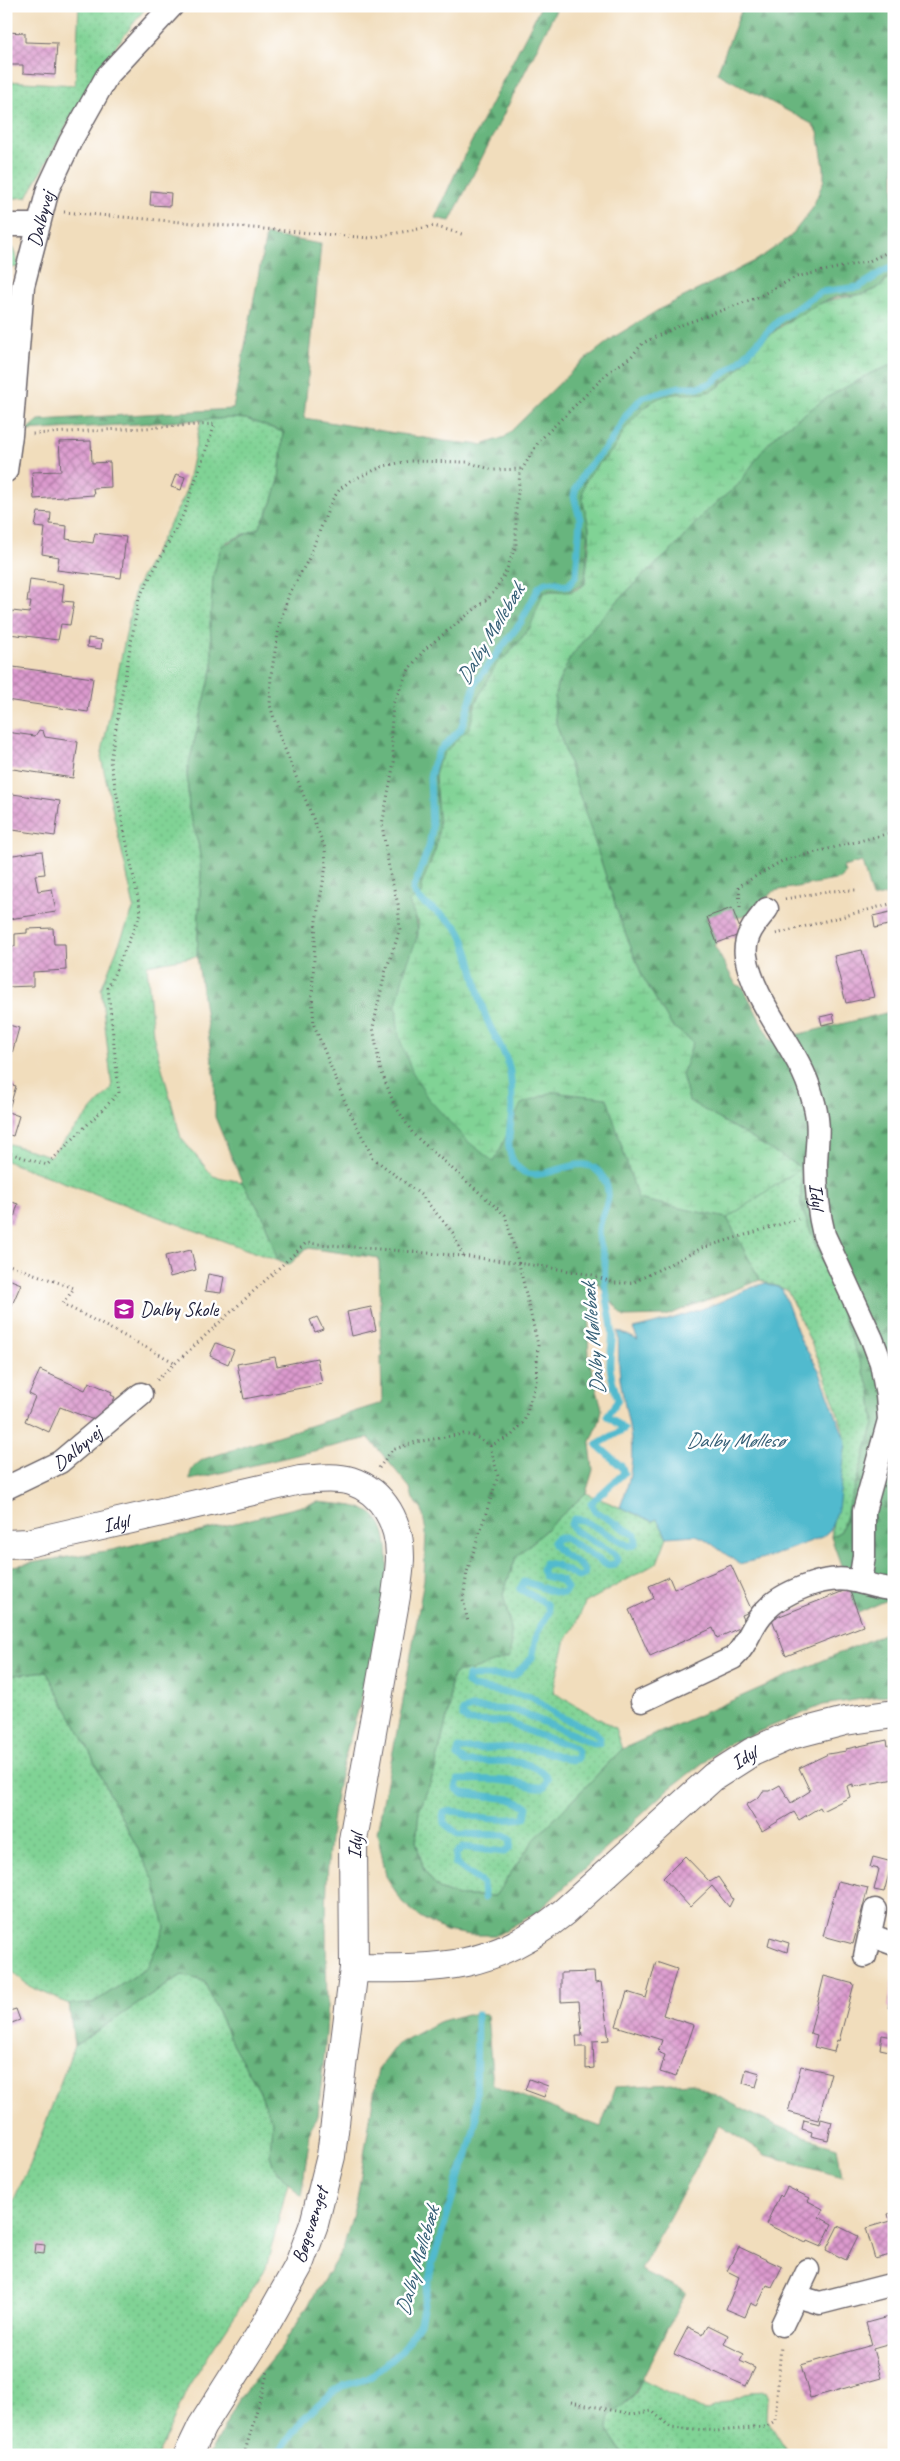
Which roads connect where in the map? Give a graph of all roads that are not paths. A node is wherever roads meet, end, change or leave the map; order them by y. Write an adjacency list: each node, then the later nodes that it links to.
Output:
1 (172, 6): 2 (street, Dalbyvej)
2 (39, 217): 3 (street); 4 (street, Dalbyvej)
3 (6, 225)
4 (6, 470)
5 (767, 909): 9 (street, Idyl)
6 (141, 1394): 7 (street, Dalbyvej)
7 (6, 1488)
8 (6, 1544): 15 (street, Idyl)
9 (860, 1582): 10 (street); 11 (street)
10 (894, 1589)
11 (642, 1701)
12 (894, 1714): 15 (street, Idyl)
13 (875, 1910): 14 (street)
14 (894, 1944)
15 (354, 1968): 20 (street, Bøgevænget)
16 (808, 2270): 18 (street)
17 (894, 2284): 18 (street)
18 (796, 2296): 19 (street)
19 (782, 2325)
20 (188, 2455)

